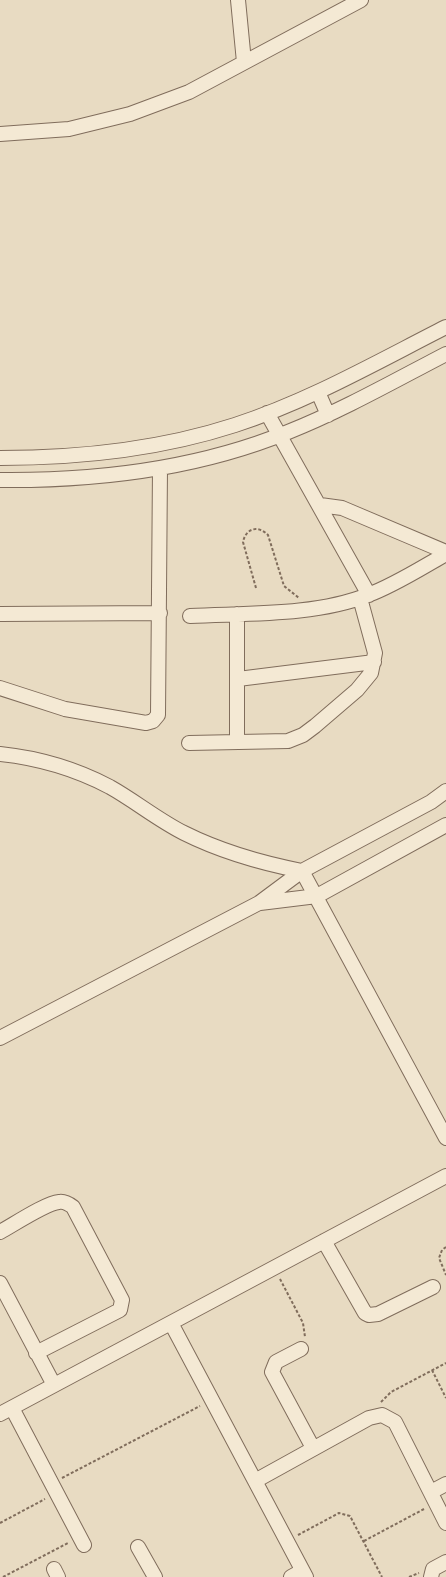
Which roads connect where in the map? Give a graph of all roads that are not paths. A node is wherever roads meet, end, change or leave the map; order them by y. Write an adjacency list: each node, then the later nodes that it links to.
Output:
1 (238, 0): 3 (street)
2 (360, 0): 3 (street)
3 (244, 62): 4 (street)
4 (0, 134)
5 (446, 327): 7 (street)
6 (446, 354): 9 (street)
7 (318, 392): 8 (street); 9 (street)
8 (267, 413): 10 (street); 11 (street)
9 (328, 415): 10 (street)
10 (279, 435): 14 (street); 17 (street)
11 (162, 445): 13 (street); 14 (street)
12 (0, 458): 13 (street)
13 (37, 458): 16 (street)
14 (164, 468): 16 (street); 20 (street)
15 (0, 480): 16 (street)
16 (37, 481)
17 (320, 505): 18 (street); 19 (street)
18 (446, 553): 19 (street)
19 (364, 597): 22 (street); 24 (street)
20 (160, 613): 21 (street); 26 (street)
21 (0, 614)
22 (237, 614): 23 (street); 25 (street)
23 (190, 616)
24 (374, 662): 25 (street); 27 (street)
25 (238, 679): 27 (street)
26 (0, 688)
27 (237, 742): 28 (street)
28 (189, 743)
29 (0, 754): 32 (street)
30 (446, 791): 32 (street)
31 (446, 824): 33 (street)
32 (302, 871): 33 (street); 34 (street)
33 (317, 896): 34 (street); 36 (street)
34 (259, 903): 35 (street)
35 (0, 1038)
36 (446, 1138)
37 (446, 1176): 39 (street)
38 (0, 1232): 44 (street)
39 (324, 1241): 41 (street); 42 (street)
40 (0, 1283): 44 (street)
41 (434, 1287)
42 (171, 1323): 45 (street); 48 (street)
43 (301, 1349): 47 (street)
44 (36, 1353): 45 (street)
45 (54, 1385): 46 (street)
46 (6, 1411): 52 (street)
47 (313, 1448): 48 (street); 50 (street)
48 (255, 1481): 55 (street)
49 (446, 1484): 50 (street)
50 (433, 1498): 51 (street)
51 (446, 1523)
52 (82, 1541)
53 (138, 1547): 56 (street)
54 (446, 1562): 57 (street)
55 (300, 1575)
56 (155, 1577)
57 (431, 1577)

